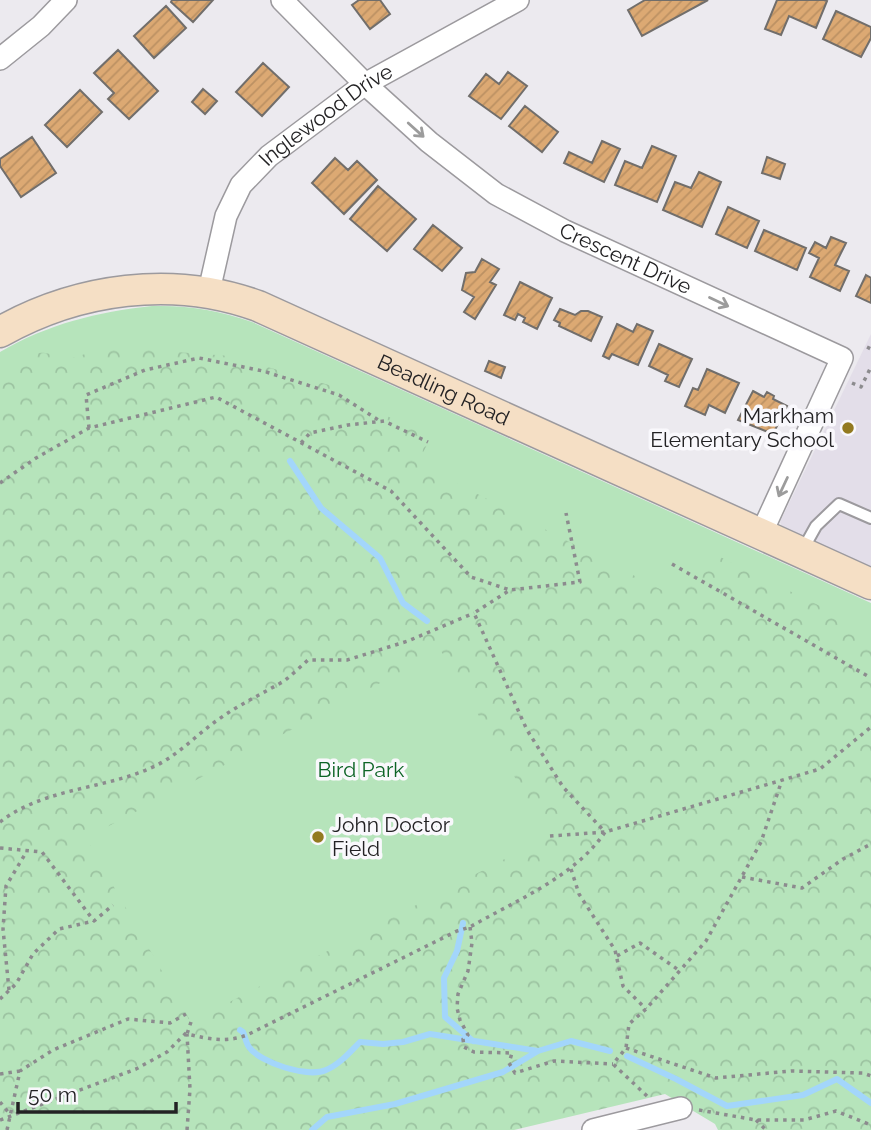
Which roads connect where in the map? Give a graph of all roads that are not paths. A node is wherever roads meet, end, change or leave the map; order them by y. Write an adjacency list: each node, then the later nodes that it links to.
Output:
1 (66, 0): 4 (street)
2 (282, 0): 5 (street, Crescent Drive)
3 (518, 0): 5 (street, Inglewood Drive)
4 (0, 59)
5 (365, 84): 6 (street, Inglewood Drive); 9 (street, Crescent Drive, one-way to 9)
6 (209, 291): 7 (street, Beadling Road); 9 (street, Beadling Road)
7 (0, 332)
8 (871, 518): 10 (lane)
9 (761, 534): 10 (street, Beadling Road)
10 (801, 553): 11 (street, Beadling Road)
11 (871, 584)
12 (672, 1110): 13 (street)
13 (593, 1130)

